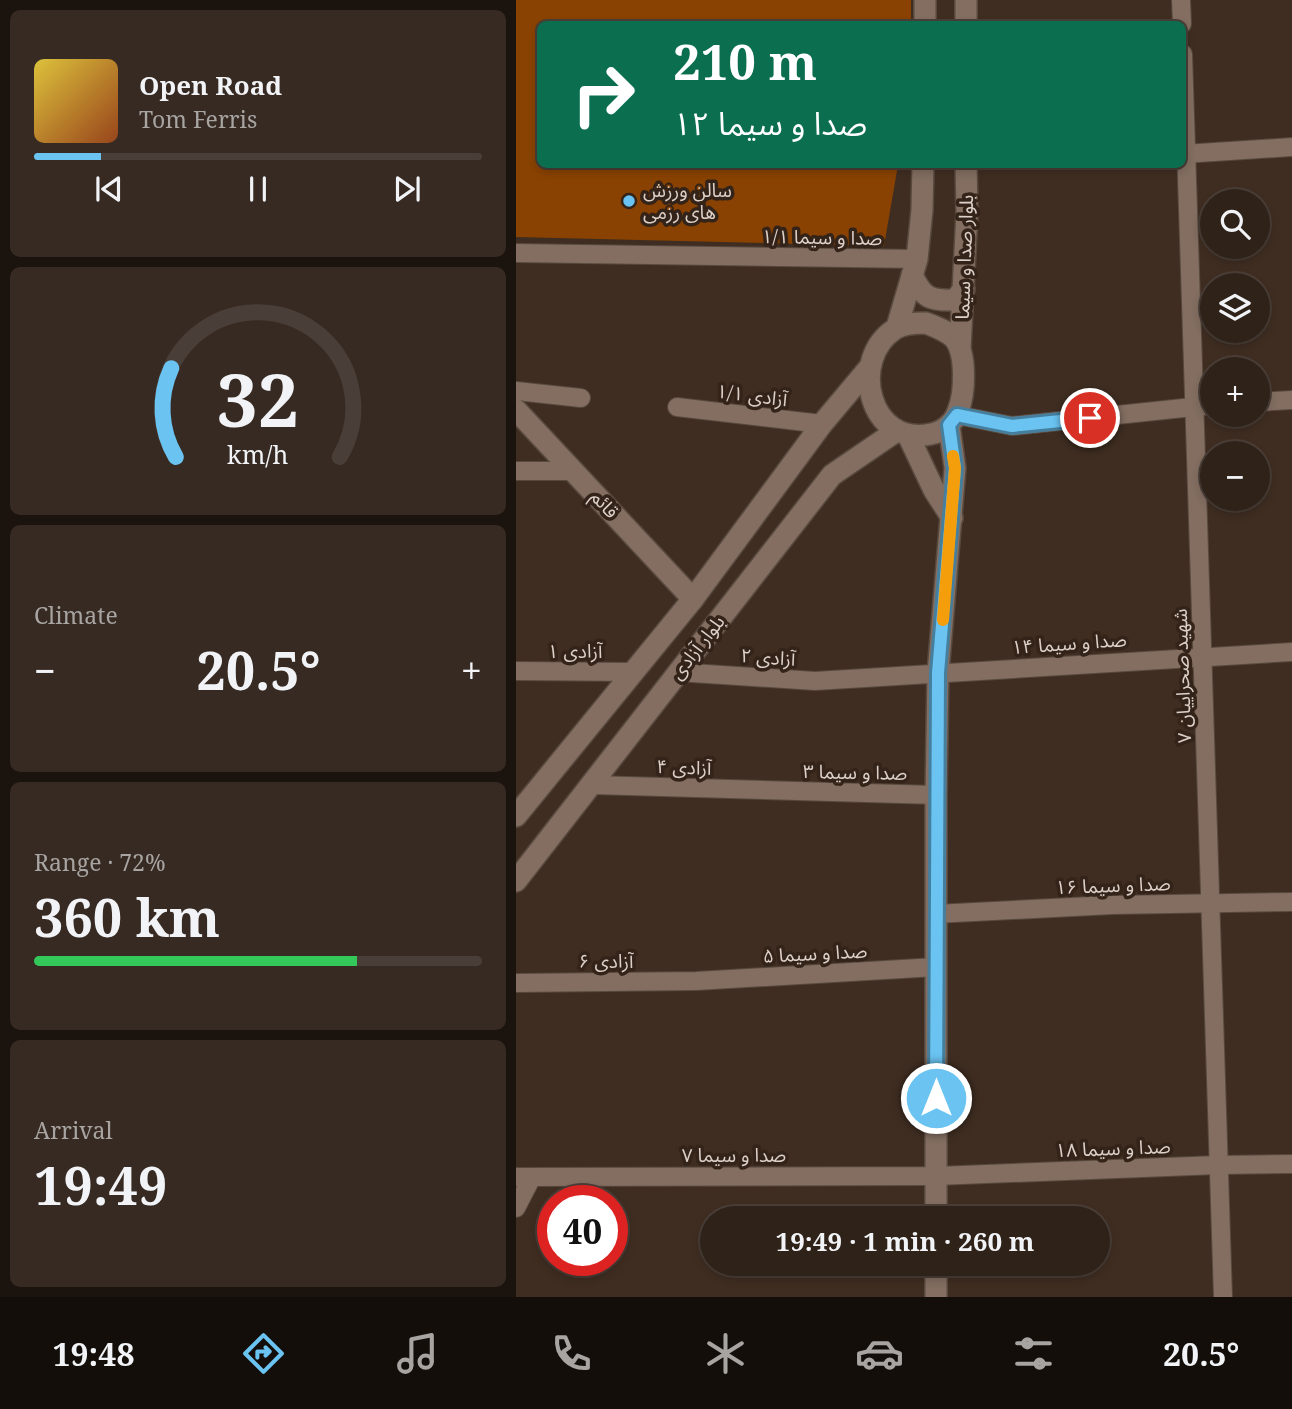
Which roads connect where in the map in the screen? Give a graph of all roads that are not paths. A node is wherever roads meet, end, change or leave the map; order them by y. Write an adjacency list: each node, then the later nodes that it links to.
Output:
1 (925, 0): 4 (main road)
2 (966, 0): 5 (main road)
3 (1181, 0): 6 (street)
4 (925, 21)
5 (966, 21)
6 (1182, 21)
7 (1292, 148): 8 (street)
8 (1186, 154)
9 (923, 168): 13 (main road)
10 (966, 168): 14 (main road, بلوار صدا و سیما)
11 (1185, 168): 22 (street, شهید صحراییان ۷)
12 (516, 253): 13 (street, صدا و سیما ۱/۱)
13 (915, 267): 14 (main road); 15 (main road)
14 (964, 289): 16 (main road, بلوار صدا و سیما)
15 (897, 327): 16 (main road); 17 (main road)
16 (960, 349): 26 (main road)
17 (869, 368): 27 (main road, بلوار آزادی); 28 (main road)
18 (516, 391): 19 (street)
19 (581, 398)
20 (1292, 400): 21 (street)
21 (1270, 401)
22 (1194, 406): 23 (street); 26 (street); 34 (street, شهید صحراییان ۷)
23 (1200, 406)
24 (677, 407): 27 (street, آزادی ۱/۱)
25 (516, 410): 30 (main road, قائم)
26 (953, 420): 28 (main road); 31 (main road)
27 (822, 424): 32 (main road, بلوار آزادی)
28 (902, 433): 31 (main road); 37 (main road, بلوار آزادی)
29 (516, 471): 30 (street)
30 (574, 471): 32 (main road, قائم)
31 (952, 518): 38 (main road)
32 (693, 599): 36 (main road, بلوار آزادی)
33 (1292, 652): 34 (street, صدا و سیما ۱۴)
34 (1202, 656): 38 (street, صدا و سیما ۱۴); 46 (street, شهید صحراییان ۷)
35 (516, 671): 36 (street, آزادی ۱)
36 (634, 672): 43 (main road, بلوار آزادی)
37 (677, 672): 39 (street, آزادی ۲); 40 (main road, بلوار آزادی)
38 (938, 673): 39 (street, صدا و سیما ۱۴); 42 (main road)
39 (815, 681)
40 (593, 785): 41 (street, آزادی ۴); 44 (main road, بلوار آزادی)
41 (773, 792): 42 (street, صدا و سیما ۳)
42 (936, 795): 47 (main road)
43 (516, 816)
44 (516, 881)
45 (1292, 902): 46 (street, صدا و سیما ۱۶)
46 (1210, 903): 47 (street, صدا و سیما ۱۶); 51 (street, شهید صحراییان ۷)
47 (935, 914): 48 (main road)
48 (935, 967): 49 (street, صدا و سیما ۵); 53 (main road)
49 (696, 981): 50 (street, آزادی ۶)
50 (516, 983)
51 (1218, 1164): 52 (street, صدا و سیما ۱۸); 53 (street, صدا و سیما ۱۸); 59 (street, شهید صحراییان ۷)
52 (1292, 1164)
53 (936, 1176): 54 (street, صدا و سیما ۷); 55 (main road)
54 (524, 1177): 56 (street)
55 (936, 1206)
56 (516, 1208)
57 (936, 1276): 58 (main road)
58 (936, 1297)
59 (1223, 1297)

